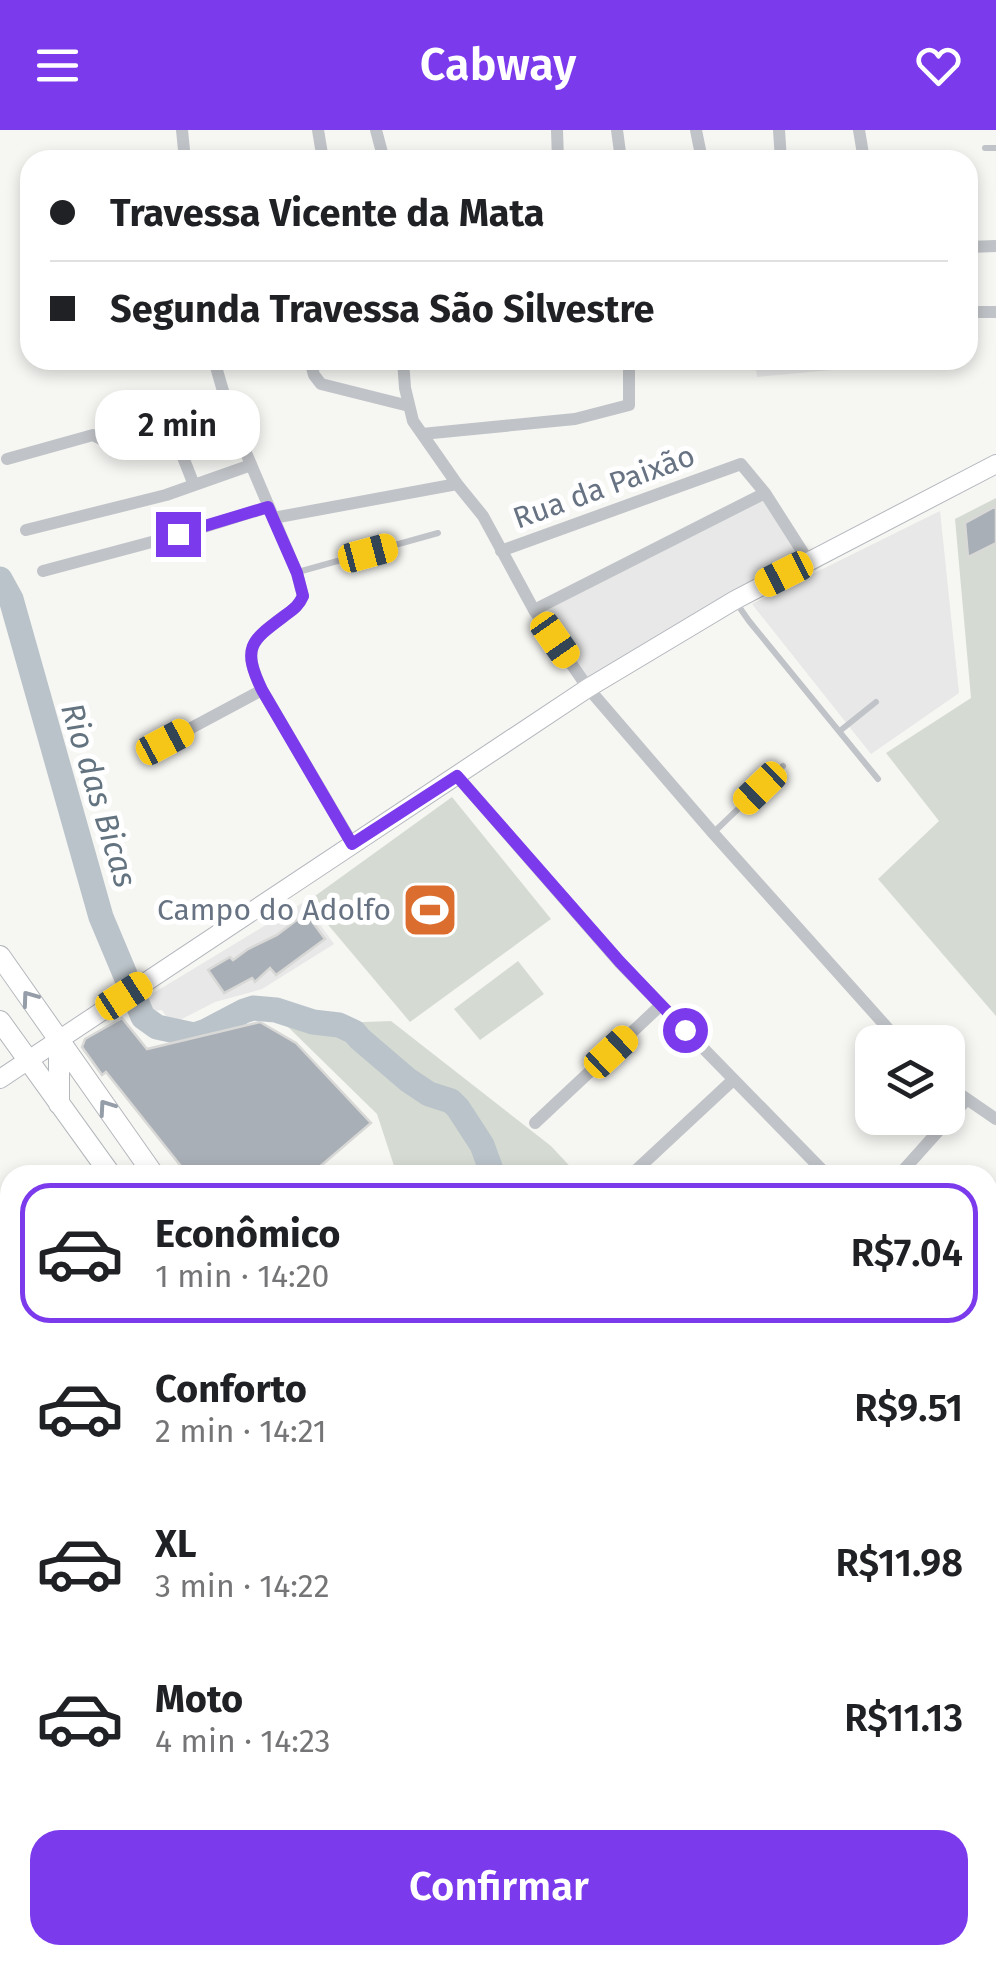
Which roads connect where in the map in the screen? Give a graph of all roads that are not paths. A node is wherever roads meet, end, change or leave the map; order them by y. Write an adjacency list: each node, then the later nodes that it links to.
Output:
1 (985, 148): 2 (lane)
2 (996, 148)
3 (217, 370): 11 (street)
4 (312, 370): 7 (street)
5 (404, 370): 7 (street)
6 (628, 370): 8 (street)
7 (408, 406): 8 (street)
8 (422, 434): 12 (street)
9 (7, 458): 13 (street)
10 (996, 464): 19 (street)
11 (251, 466): 13 (street); 15 (street)
12 (457, 484): 15 (street); 18 (street)
13 (194, 485): 16 (street)
14 (764, 493): 18 (street, Rua da Paixão); 19 (street); 23 (street)
15 (270, 512): 20 (street); 21 (street)
16 (26, 530)
17 (438, 533): 21 (lane)
18 (502, 552): 23 (street)
19 (809, 562): 22 (street)
20 (43, 572)
21 (297, 573): 25 (street)
22 (735, 600): 24 (street); 27 (lane)
23 (534, 610): 24 (street)
24 (588, 688): 30 (street); 32 (street)
25 (262, 690): 28 (street); 33 (street)
26 (876, 702): 27 (lane)
27 (841, 730): 31 (lane)
28 (165, 742)
29 (783, 766): 32 (lane)
30 (457, 776): 33 (street); 35 (street)
31 (878, 779)
32 (713, 833): 37 (street)
33 (352, 844): 38 (street)
34 (0, 956): 38 (main road, one-way to 34)
35 (661, 1005): 41 (street); 45 (street)
36 (0, 1021): 39 (main road)
37 (885, 1025)
38 (59, 1039): 39 (street); 43 (main road); 47 (main road, one-way to 38)
39 (28, 1060): 40 (street); 43 (main road)
40 (0, 1079)
41 (733, 1080): 48 (street); 49 (street)
42 (967, 1100): 44 (street); 50 (street)
43 (59, 1104): 46 (main road)
44 (996, 1119)
45 (535, 1123)
46 (104, 1165)
47 (147, 1165)
48 (642, 1165)
49 (811, 1165)
50 (907, 1165)

